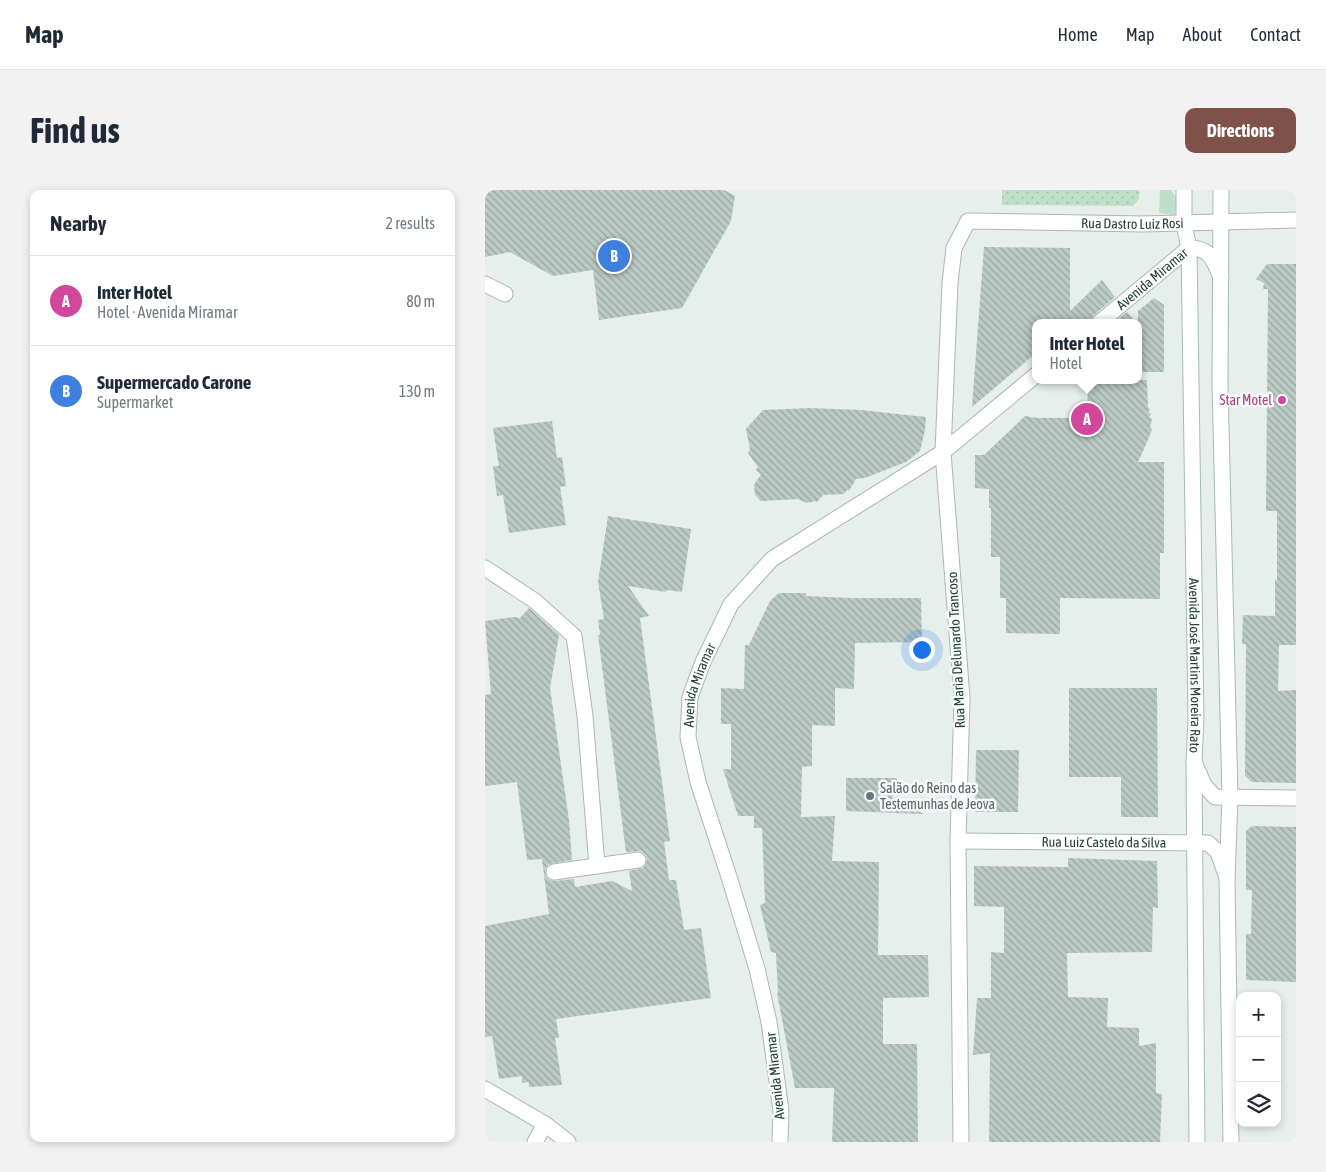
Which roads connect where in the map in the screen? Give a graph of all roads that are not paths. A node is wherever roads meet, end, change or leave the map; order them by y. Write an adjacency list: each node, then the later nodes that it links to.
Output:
1 (1184, 190): 6 (street, Avenida José Martins Moreira Rato)
2 (1221, 190): 5 (street)
3 (1296, 220): 5 (street, Rua Dastro Luiz Rosi)
4 (968, 221): 6 (street, Rua Dastro Luiz Rosi); 13 (street, Rua Maria Delunardo Trancoso)
5 (1221, 221): 6 (street, Rua Dastro Luiz Rosi); 8 (street)
6 (1185, 224): 7 (street, Avenida José Martins Moreira Rato)
7 (1189, 248): 8 (street, Avenida Miramar); 11 (street, Avenida Miramar); 15 (street, Avenida José Martins Moreira Rato)
8 (1221, 278): 16 (street)
9 (485, 284): 10 (street)
10 (505, 294)
11 (1104, 319)
12 (1032, 378): 13 (street, Avenida Miramar)
13 (943, 452): 18 (street, Rua Maria Delunardo Trancoso); 28 (street, Avenida Miramar)
14 (485, 568): 21 (street)
15 (1194, 762): 16 (street); 19 (street, Avenida José Martins Moreira Rato)
16 (1230, 796): 17 (street); 23 (street)
17 (1296, 798)
18 (958, 841): 19 (street, Rua Luiz Castelo da Silva); 29 (street, Rua Maria Delunardo Trancoso)
19 (1195, 842): 23 (street, Rua Luiz Castelo da Silva); 30 (street, Avenida José Martins Moreira Rato)
20 (638, 860): 21 (street)
21 (597, 866): 22 (street)
22 (554, 872)
23 (1227, 880): 31 (street)
24 (485, 1089): 25 (street)
25 (545, 1124): 26 (street); 27 (street)
26 (535, 1142)
27 (568, 1142)
28 (780, 1142)
29 (961, 1142)
30 (1197, 1142)
31 (1231, 1142)

